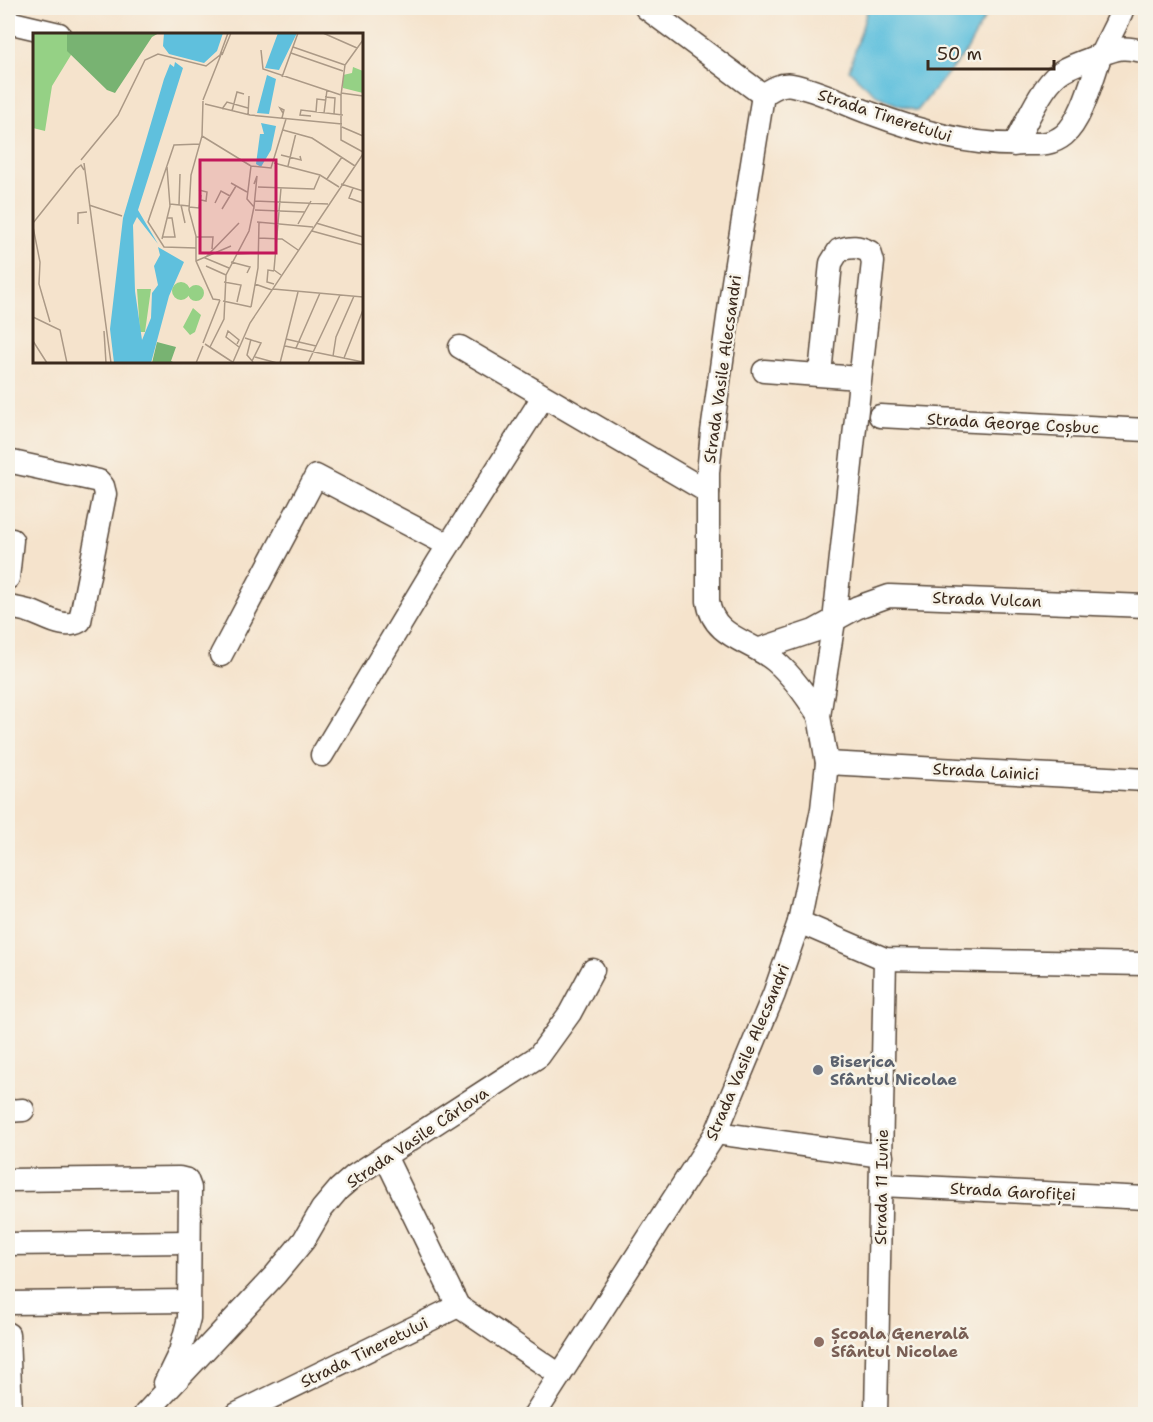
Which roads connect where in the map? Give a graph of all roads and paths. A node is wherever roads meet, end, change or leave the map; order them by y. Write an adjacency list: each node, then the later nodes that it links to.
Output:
1 (646, 8): 7 (street)
2 (1123, 8): 6 (street, Strada Tineretului)
3 (8, 22): 4 (street)
4 (55, 33)
5 (1146, 52): 6 (street)
6 (1101, 55): 8 (street); 8 (street, Strada Tineretului)
7 (763, 95): 8 (street, Strada Tineretului); 17 (street, Strada Vasile Alecsandri)
8 (1014, 145)
9 (459, 347): 13 (street)
10 (764, 371): 11 (street)
11 (820, 374): 12 (street); 12 (street, Strada Vasile Alecsandri)
12 (859, 378): 23 (street, Strada Vasile Alecsandri)
13 (543, 397): 17 (street); 19 (street)
14 (880, 416): 15 (street, Strada George Coșbuc)
15 (1146, 430)
16 (8, 461): 22 (street)
17 (708, 492): 24 (street, Strada Vasile Alecsandri)
18 (12, 540): 20 (street)
19 (448, 545): 25 (street); 27 (street)
20 (8, 578)
21 (1146, 606): 23 (street, Strada Vulcan)
22 (8, 607)
23 (834, 621): 24 (street); 26 (street, Strada Vasile Alecsandri)
24 (760, 649): 26 (street, Strada Vasile Alecsandri)
25 (221, 655)
26 (819, 716): 28 (street, Strada Vasile Alecsandri)
27 (322, 755)
28 (827, 764): 29 (street, Strada Lainici); 30 (street, Strada Vasile Alecsandri)
29 (1146, 780)
30 (799, 922): 31 (street); 34 (street, Strada Vasile Alecsandri)
31 (885, 959): 32 (street); 36 (street, Strada 11 Iunie)
32 (1146, 964)
33 (593, 970): 35 (street, Strada Vasile Cârlova)
34 (716, 1133): 36 (street); 46 (street, Strada Vasile Alecsandri)
35 (385, 1156): 44 (street); 47 (street, Strada Vasile Cârlova)
36 (882, 1156): 38 (street, Strada 11 Iunie)
37 (8, 1180): 40 (street)
38 (881, 1185): 39 (street, Strada Garofiței); 51 (street, Strada 11 Iunie)
39 (1146, 1198)
40 (189, 1242): 41 (street); 42 (street)
41 (8, 1245)
42 (189, 1301): 43 (street); 47 (street)
43 (8, 1302)
44 (458, 1306): 46 (street); 49 (street, Strada Tineretului)
45 (8, 1334): 48 (street)
46 (561, 1375): 50 (street, Strada Vasile Alecsandri)
47 (150, 1409)
48 (11, 1414)
49 (237, 1414)
50 (535, 1414)
51 (876, 1414)

